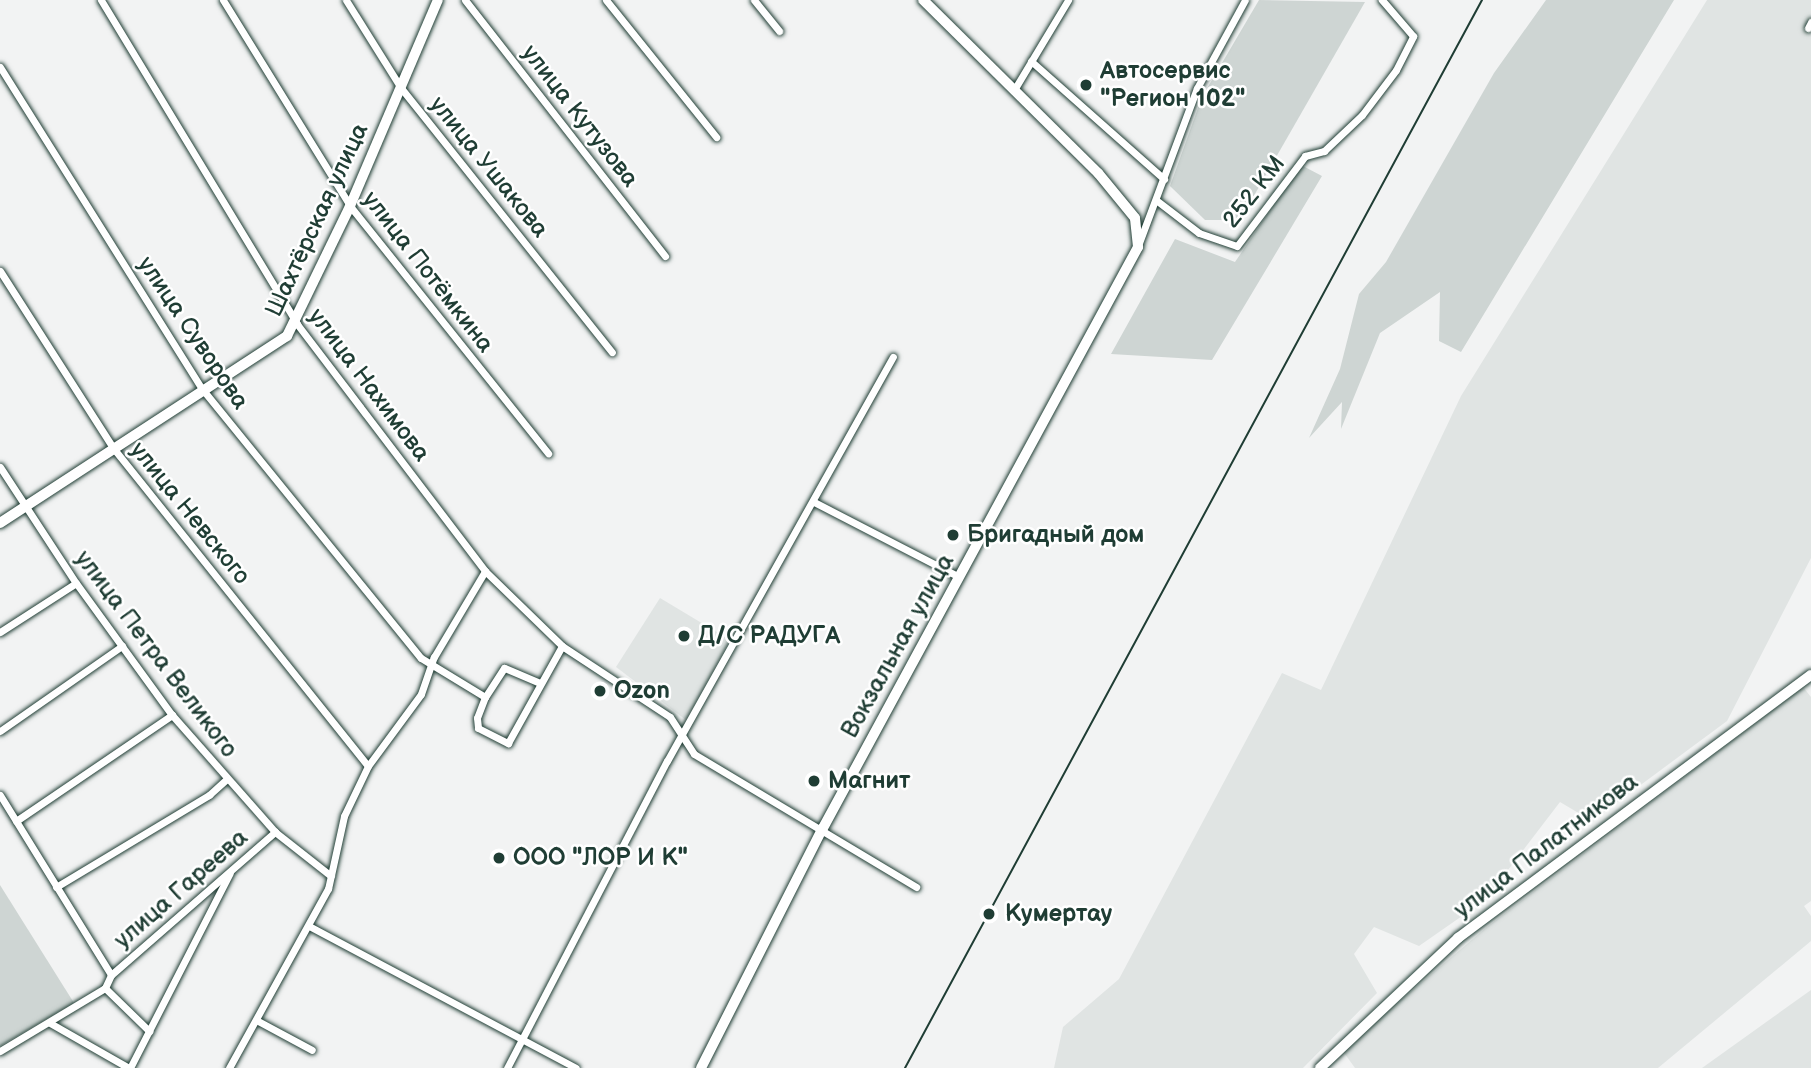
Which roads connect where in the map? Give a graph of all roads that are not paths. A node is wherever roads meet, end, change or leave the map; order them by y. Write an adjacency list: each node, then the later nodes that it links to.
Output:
1 (101, 0): 24 (street, улица Нахимова)
2 (223, 0): 20 (street, улица Потёмкина)
3 (346, 0): 15 (street, улица Ушакова)
4 (438, 0): 15 (street, Шахтёрская улица)
5 (465, 0): 22 (street, улица Кутузова)
6 (606, 0): 17 (street)
7 (754, 0): 12 (street)
8 (923, 0): 16 (street)
9 (1068, 0): 13 (street)
10 (1245, 0): 18 (street)
11 (1382, 0): 19 (street, 252 КМ)
12 (779, 31)
13 (1031, 61): 16 (street); 18 (street)
14 (0, 67): 27 (street, улица Суворова)
15 (401, 88): 20 (street, Шахтёрская улица); 25 (street, улица Ушакова)
16 (1014, 90): 21 (street)
17 (716, 137)
18 (1164, 179): 19 (street)
19 (1156, 200): 21 (street)
20 (350, 206): 24 (street, Шахтёрская улица); 29 (street, улица Потёмкина)
21 (1138, 247): 35 (street, Вокзальная улица)
22 (665, 256)
23 (0, 271): 28 (street, улица Невского)
24 (297, 324): 27 (street, Шахтёрская улица); 34 (street, улица Нахимова)
25 (612, 352)
26 (893, 357): 31 (street)
27 (203, 390): 28 (street, Шахтёрская улица); 40 (street, улица Суворова)
28 (114, 449): 32 (street, Шахтёрская улица); 47 (street, улица Невского)
29 (548, 453)
30 (0, 467): 32 (street, улица Петра Великого)
31 (814, 502): 35 (street); 46 (street)
32 (24, 506): 33 (street, Шахтёрская улица); 36 (street, улица Петра Великого)
33 (0, 523)
34 (485, 570): 39 (street, улица Нахимова); 40 (street)
35 (959, 577): 51 (street, Вокзальная улица)
36 (76, 583): 37 (street); 38 (street, улица Петра Великого)
37 (0, 632)
38 (122, 646): 44 (street, улица Петра Великого); 45 (street)
39 (562, 646): 42 (street); 46 (street, улица Нахимова)
40 (432, 668): 43 (street); 47 (street)
41 (1811, 675): 71 (street, улица Палатникова)
42 (540, 683): 43 (street); 43 (street)
43 (485, 697)
44 (172, 715): 48 (street, улица Петра Великого); 50 (street)
45 (0, 732)
46 (682, 736): 51 (street, улица Нахимова); 63 (street)
47 (368, 765): 54 (street)
48 (228, 779): 52 (street, улица Петра Великого); 55 (street)
49 (0, 795): 50 (street)
50 (16, 821): 55 (street)
51 (823, 828): 56 (street, улица Нахимова); 70 (street, Вокзальная улица)
52 (275, 832): 53 (street, улица Гареева); 54 (street, улица Петра Великого)
53 (230, 873): 58 (street, улица Гареева); 62 (street)
54 (331, 876): 57 (street)
55 (56, 887): 58 (street)
56 (916, 887)
57 (309, 926): 60 (street); 63 (street)
58 (111, 975): 59 (street)
59 (105, 988): 61 (street); 62 (street)
60 (258, 1021): 64 (street); 67 (street)
61 (50, 1023): 65 (street); 66 (street)
62 (149, 1031): 66 (street)
63 (522, 1040): 68 (street); 69 (street)
64 (312, 1050)
65 (0, 1051)
66 (130, 1068)
67 (229, 1068)
68 (507, 1068)
69 (576, 1068)
70 (701, 1068)
71 (1320, 1068)

